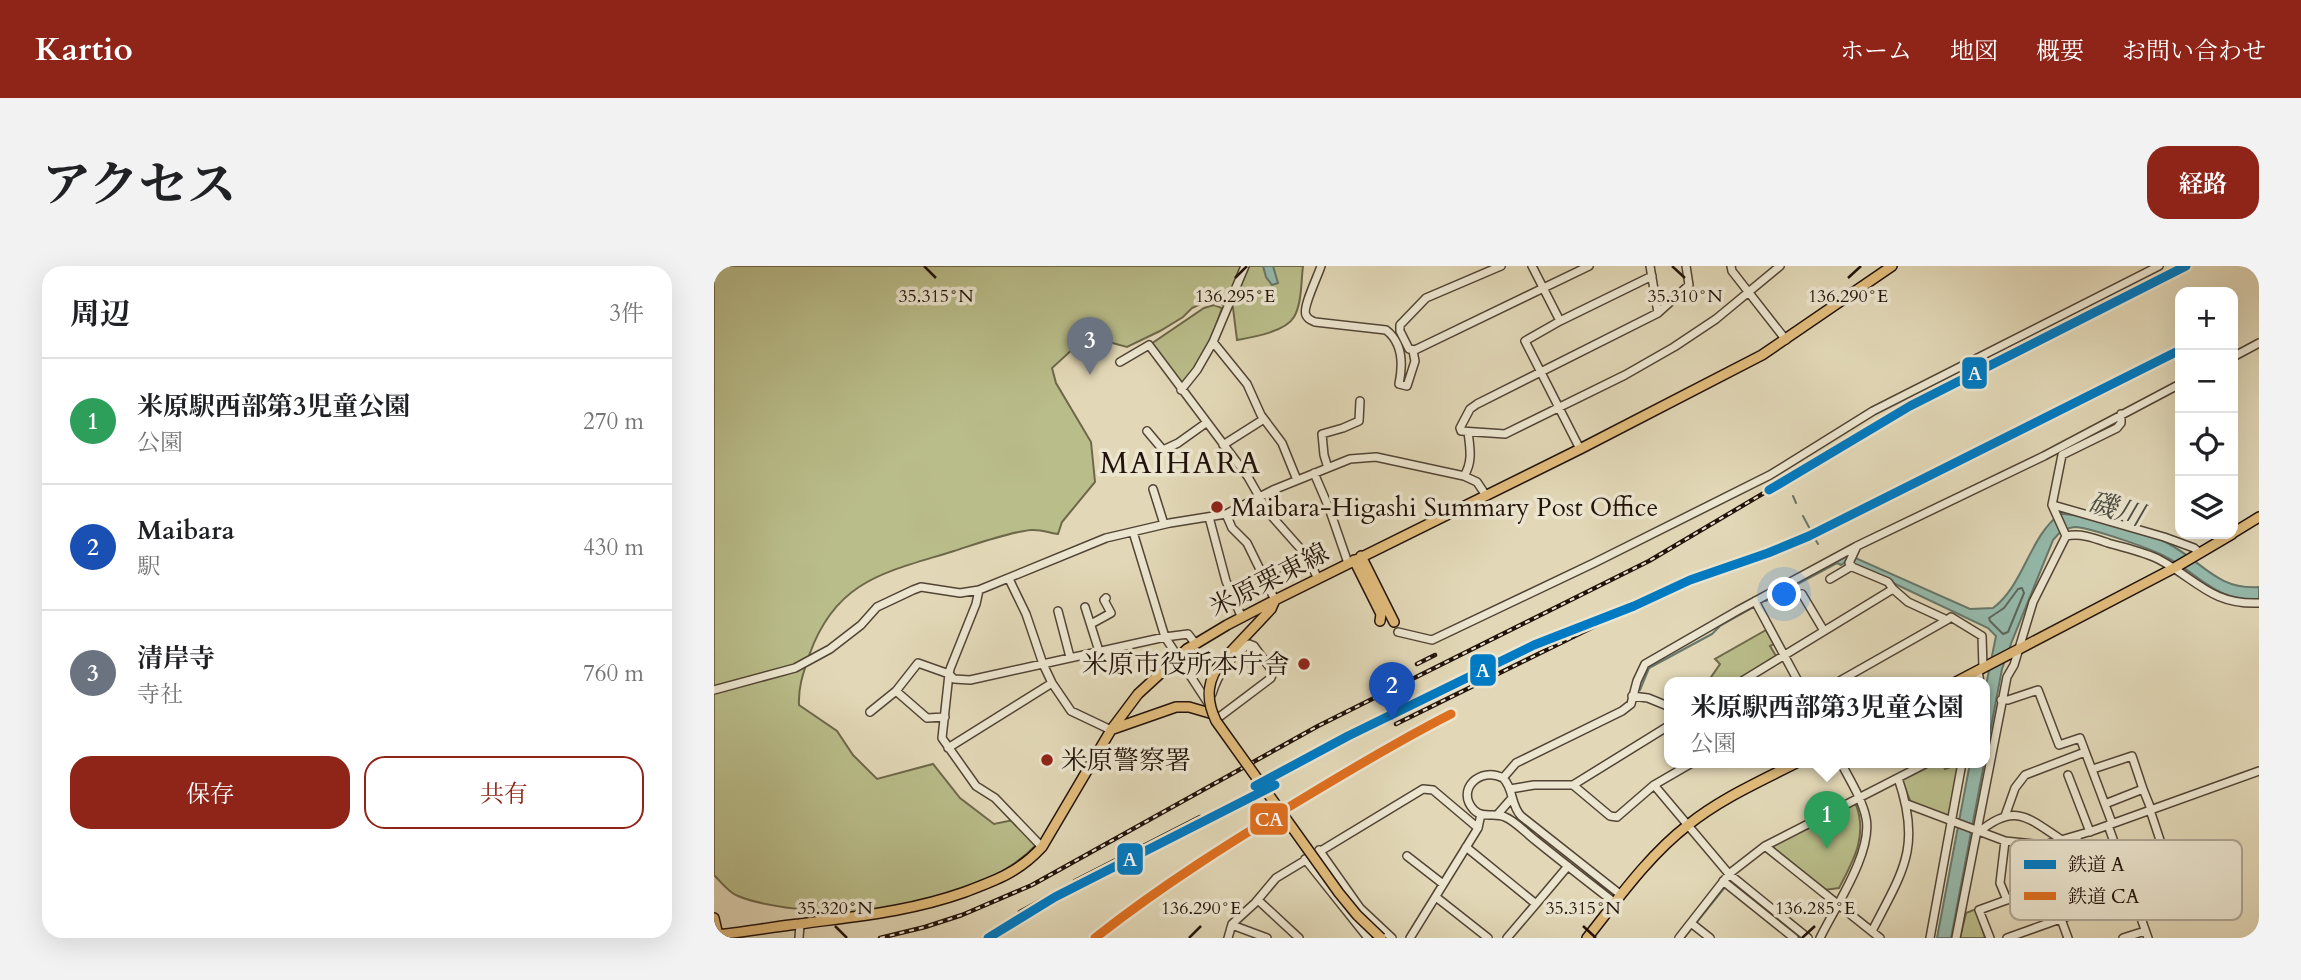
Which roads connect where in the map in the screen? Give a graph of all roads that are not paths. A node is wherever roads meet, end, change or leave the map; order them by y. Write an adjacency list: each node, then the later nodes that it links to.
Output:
1 (1245, 266): 18 (street)
2 (1321, 266): 20 (street)
3 (1501, 266): 20 (street)
4 (1532, 266): 13 (street)
5 (1590, 266): 13 (street)
6 (1650, 266): 12 (street)
7 (1686, 266): 15 (street)
8 (1731, 266): 14 (street)
9 (1780, 266): 14 (street)
10 (1892, 266): 17 (main road, 米原栗東線)
11 (2159, 266): 76 (street)
12 (1652, 276): 15 (street); 16 (street)
13 (1543, 289): 16 (street); 20 (street)
14 (1750, 292): 17 (street); 27 (street)
15 (1658, 313): 23 (street)
16 (1560, 321): 23 (street)
17 (1786, 340): 34 (main road, 米原栗東線)
18 (1213, 342): 25 (street); 29 (street)
19 (2259, 343): 21 (street)
20 (1413, 351)
21 (2238, 354)
22 (1120, 362): 25 (street)
23 (1541, 372): 27 (street); 32 (street)
24 (2175, 387): 28 (street)
25 (1181, 390): 30 (street)
26 (1360, 401): 35 (street)
27 (1558, 408): 32 (street); 34 (street)
28 (2121, 414): 42 (street); 51 (street)
29 (1264, 419): 33 (street); 38 (street)
30 (1206, 423): 31 (street); 33 (street)
31 (1147, 431)
32 (1468, 432): 37 (street)
33 (1223, 445): 41 (street)
34 (1580, 449): 40 (main road, 米原栗東線)
35 (1328, 468): 36 (street); 37 (street)
36 (1314, 473): 38 (street); 54 (street)
37 (1464, 476): 40 (street)
38 (1297, 480): 41 (street)
39 (1153, 489): 46 (street)
40 (1485, 494): 54 (main road, 米原栗東線)
41 (1260, 498): 43 (street); 53 (street)
42 (2053, 507): 49 (street); 52 (street)
43 (1226, 514): 44 (street); 57 (street)
44 (1209, 517): 46 (street); 70 (street)
45 (2259, 517): 47 (main road)
46 (1164, 524): 48 (street)
47 (2238, 529)
48 (1133, 532): 58 (street); 77 (street)
49 (2065, 534): 56 (street); 80 (street)
50 (2222, 539): 52 (main road)
51 (1857, 546): 55 (street); 66 (street)
52 (2198, 554): 56 (main road)
53 (1307, 556): 57 (street); 59 (street)
54 (1354, 560): 59 (main road, 米原栗東線); 72 (main road); 73 (main road)
55 (1850, 565): 60 (street); 61 (street)
56 (2174, 568): 67 (street); 80 (main road)
57 (1263, 575): 65 (street)
58 (1009, 579): 62 (street); 84 (street)
59 (1318, 579): 65 (main road, 米原栗東線)
60 (1830, 579)
61 (1893, 589): 71 (street); 75 (street)
62 (979, 590): 86 (street); 93 (street)
63 (1802, 594): 75 (street)
64 (1106, 598): 74 (street)
65 (1275, 600): 70 (main road, 米原栗東線); 99 (main road, bridge)
66 (1755, 601): 81 (street); 95 (street)
67 (2259, 603)
68 (1085, 607): 74 (street)
69 (1058, 611): 83 (street)
70 (1242, 618): 78 (main road, 米原栗東線)
71 (1947, 620): 85 (street); 89 (street)
72 (1380, 621)
73 (1394, 622)
74 (1090, 624): 79 (street)
75 (1824, 631): 81 (street)
76 (1398, 632)
77 (1165, 637): 78 (street); 79 (street); 82 (street)
78 (1195, 643): 82 (main road, 米原栗東線)
79 (1099, 651): 83 (street)
80 (2015, 651): 85 (main road); 96 (street)
81 (1784, 655): 87 (street); 88 (street)
82 (1178, 656): 99 (street); 102 (main road, 米原栗東線)
83 (1070, 657): 84 (street)
84 (1043, 664): 86 (street); 92 (street)
85 (1982, 668): 90 (main road); 91 (street)
86 (948, 674): 94 (street); 100 (street)
87 (1749, 677)
88 (1796, 677)
89 (1847, 677)
90 (1965, 677)
91 (1981, 677)
92 (1052, 683): 102 (street); 104 (street)
93 (714, 690)
94 (897, 691): 98 (street); 100 (street)
95 (1632, 696): 97 (street); 118 (street)
96 (2001, 700): 106 (street); 108 (street)
97 (1664, 705)
98 (870, 712)
99 (1213, 712): 99 (street); 102 (main road); 105 (street); 177 (main road, bridge)
100 (945, 717): 104 (street)
101 (1664, 729): 120 (street)
102 (1111, 730): 146 (main road, 米原栗東線)
103 (2129, 746): 107 (street)
104 (948, 748): 146 (street)
105 (1238, 748)
106 (2085, 752): 115 (street); 131 (street)
107 (2132, 756): 115 (street); 123 (street)
108 (1990, 760)
109 (1683, 768): 121 (street)
110 (1786, 768): 134 (main road)
111 (1844, 768): 124 (street)
112 (1917, 768): 119 (street)
113 (1961, 768): 132 (street)
114 (1989, 768): 136 (street)
115 (2093, 769): 127 (street)
116 (2259, 771): 128 (street)
117 (2068, 775): 137 (street)
118 (1503, 778): 122 (street); 129 (street)
119 (1898, 778): 124 (street); 126 (street)
120 (1573, 785): 121 (street); 122 (street)
121 (1654, 785): 134 (street)
122 (1510, 789): 125 (street)
123 (2143, 789): 127 (street); 128 (street)
124 (1859, 798): 145 (street); 160 (street)
125 (1511, 799): 130 (street); 156 (street)
126 (1907, 804): 132 (street); 168 (street)
127 (2105, 804): 133 (street)
128 (2150, 810): 133 (street); 142 (street)
129 (1481, 814): 130 (street); 135 (street)
130 (1497, 815): 151 (street)
131 (2005, 816): 136 (street); 139 (street)
132 (1954, 822): 136 (street); 189 (street)
133 (2110, 824): 137 (street); 141 (street)
134 (1687, 825): 152 (street); 156 (main road)
135 (1478, 828): 147 (street); 148 (street)
136 (1977, 831): 143 (street); 190 (street)
137 (2090, 832): 138 (street)
138 (2076, 836): 139 (street); 140 (street)
139 (2062, 840)
140 (2077, 840)
141 (2115, 840)
142 (2160, 840)
143 (2005, 841): 144 (street); 159 (street)
144 (2010, 842)
145 (1765, 846): 152 (street); 160 (street)
146 (1042, 847): 165 (main road, 米原栗東線)
147 (1466, 847): 153 (street); 161 (street)
148 (1319, 850): 150 (street); 178 (street)
149 (1407, 856): 153 (street)
150 (1306, 859): 158 (street); 176 (street)
151 (1568, 866): 156 (street); 161 (street)
152 (1729, 874): 154 (street); 186 (street)
153 (1443, 884): 155 (street)
154 (1726, 884): 166 (street); 185 (street)
155 (1436, 897): 179 (street); 180 (street)
156 (1618, 899): 182 (main road)
157 (2010, 899): 159 (street)
158 (1258, 900): 167 (street); 175 (street)
159 (2007, 900): 191 (street)
160 (1837, 903): 168 (street); 187 (street)
161 (1536, 904): 181 (street)
162 (714, 918): 170 (main road)
163 (2057, 920): 171 (street)
164 (2062, 920): 193 (street)
165 (800, 924): 170 (main road, 米原栗東線); 172 (street)
166 (1693, 924): 183 (street); 184 (street)
167 (1232, 925): 173 (street); 174 (street)
168 (1872, 931): 188 (street)
169 (2147, 934): 194 (street)
170 (716, 935)
171 (2025, 935): 192 (street)
172 (799, 937)
173 (1228, 938)
174 (1267, 938)
175 (1299, 938)
176 (1368, 938)
177 (1381, 938)
178 (1392, 938)
179 (1410, 938)
180 (1488, 938)
181 (1507, 938)
182 (1587, 938)
183 (1679, 938)
184 (1710, 938)
185 (1794, 938)
186 (1808, 938)
187 (1820, 938)
188 (1880, 938)
189 (1930, 938)
190 (1956, 938)
191 (1990, 938)
192 (2007, 938)
193 (2068, 938)
194 (2123, 938)

